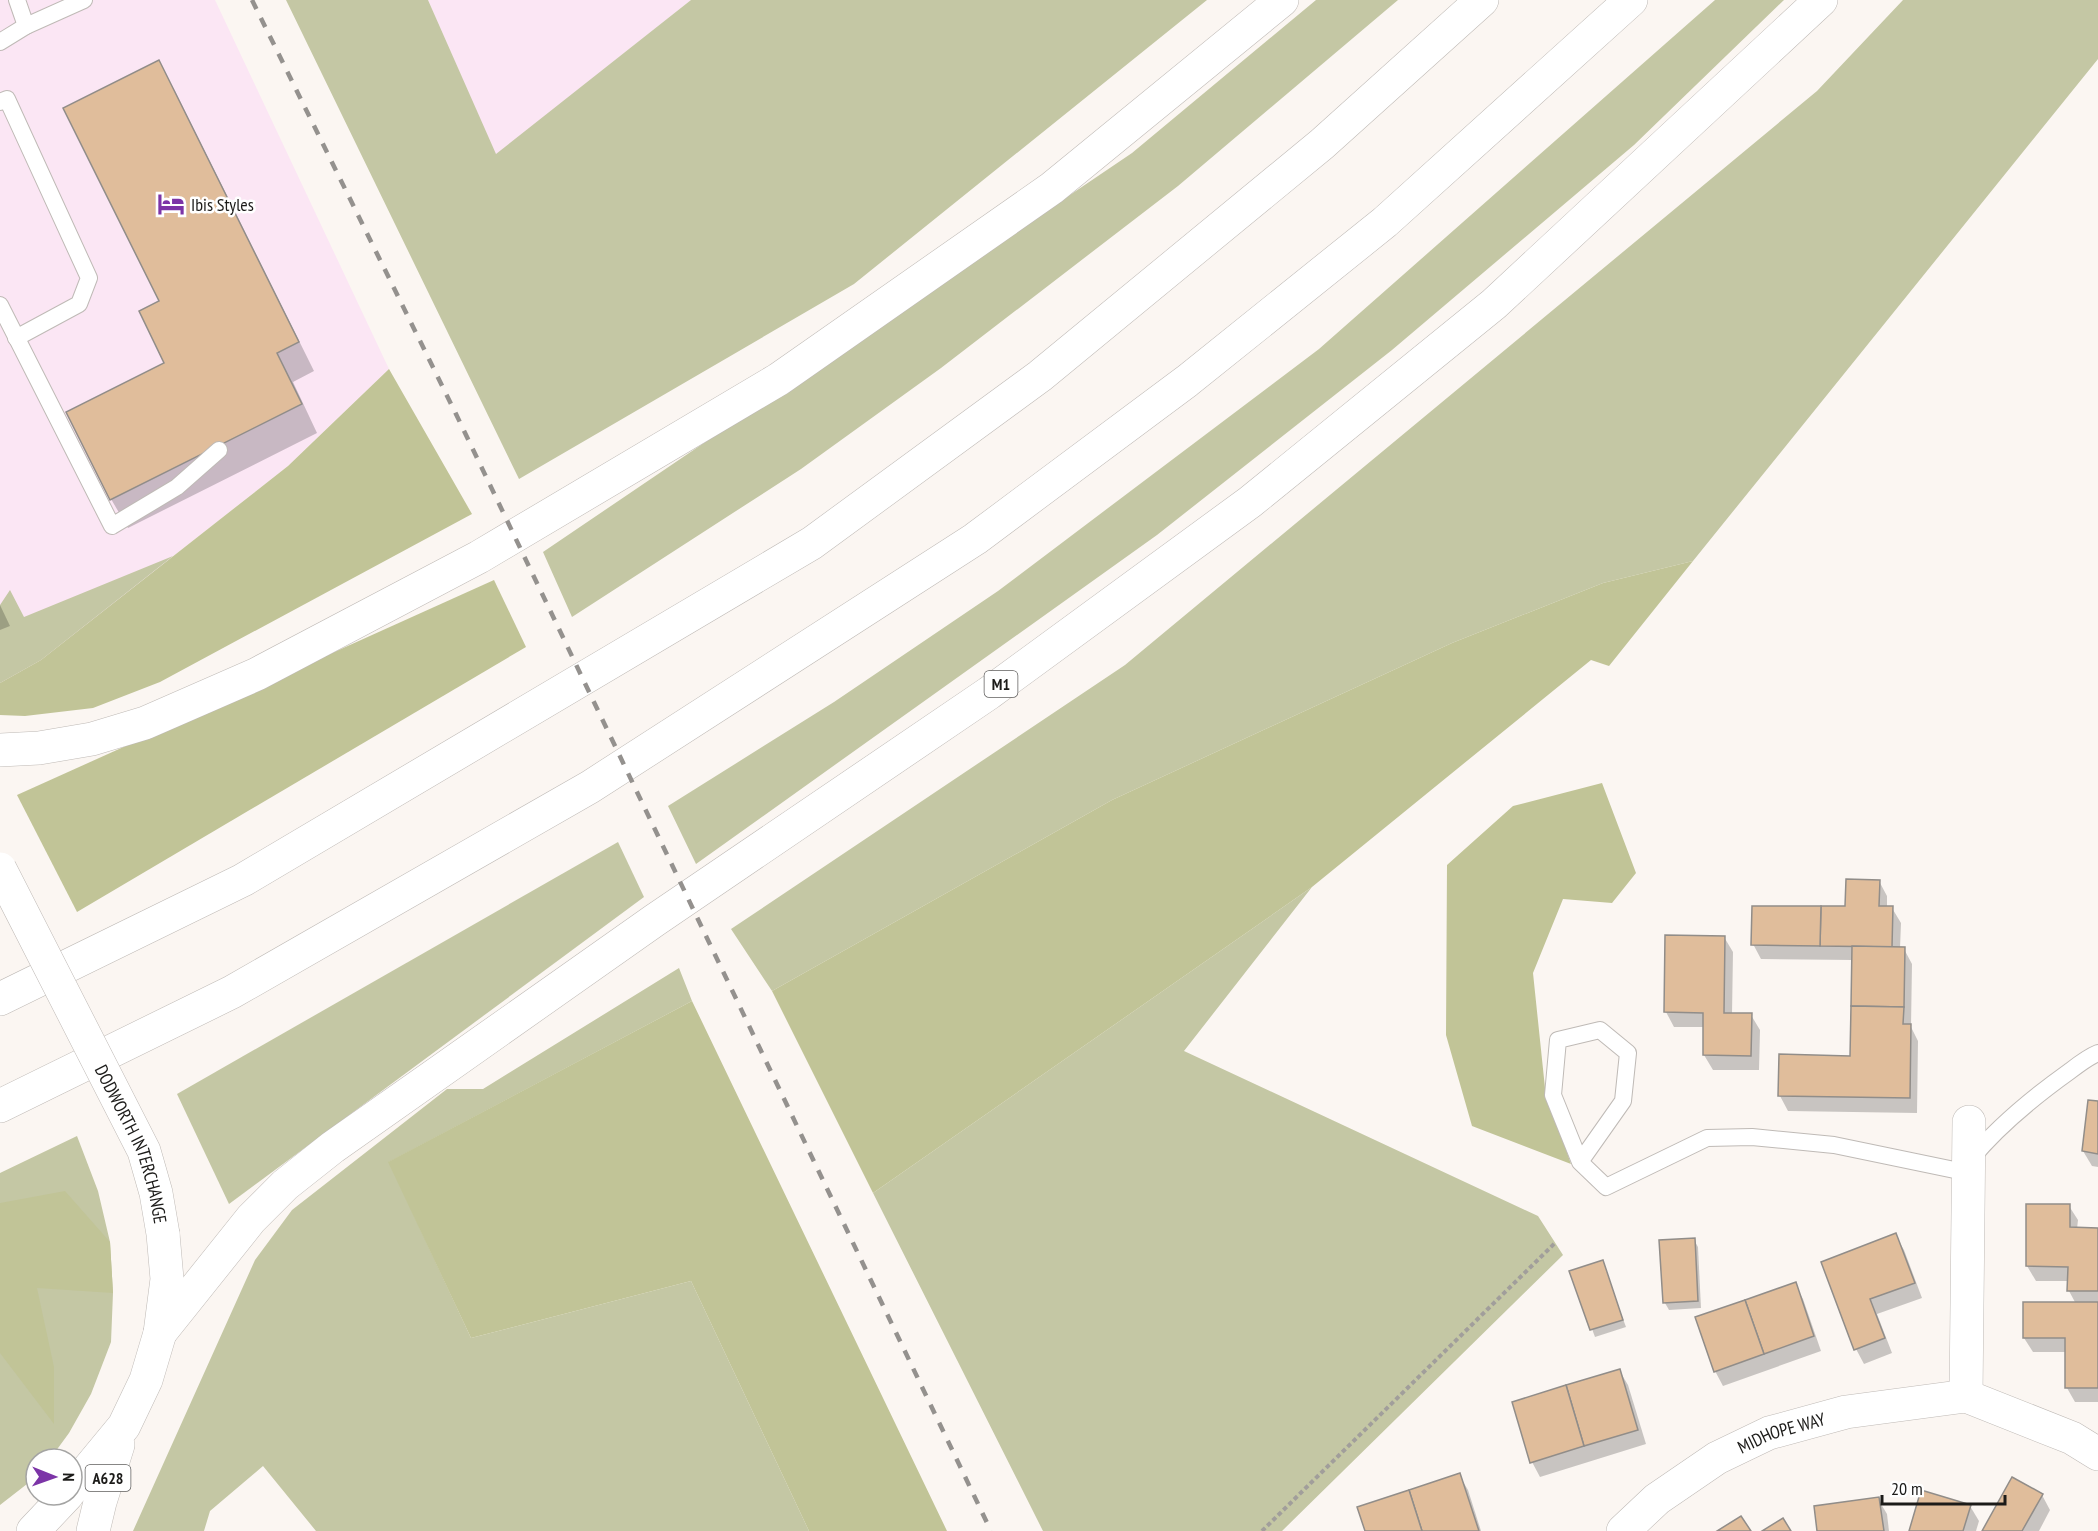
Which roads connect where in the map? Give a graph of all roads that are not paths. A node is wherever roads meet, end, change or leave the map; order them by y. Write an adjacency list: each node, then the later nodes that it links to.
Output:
1 (16, 0): 7 (lane)
2 (84, 0): 7 (lane)
3 (1282, 0): 13 (main road)
4 (1482, 0): 15 (main road)
5 (1632, 0): 17 (main road)
6 (1821, 0): 21 (main road, M1)
7 (27, 26): 8 (lane)
8 (0, 42)
9 (0, 102): 11 (lane)
10 (0, 305): 11 (lane)
11 (16, 338): 12 (lane)
12 (219, 450)
13 (0, 750)
14 (0, 868): 21 (main road, DODWORTH INTERCHANGE, bridge)
15 (0, 999)
16 (2098, 1053): 20 (lane)
17 (0, 1106)
18 (1969, 1122): 20 (main road)
19 (1580, 1162): 19 (lane); 20 (lane)
20 (1969, 1167): 22 (main road)
21 (160, 1333): 23 (main road, DODWORTH INTERCHANGE)
22 (1966, 1396): 24 (main road, MIDHOPE WAY); 29 (main road, MIDHOPE WAY)
23 (124, 1426): 25 (main road, DODWORTH INTERCHANGE); 28 (main road, A628)
24 (2098, 1454)
25 (84, 1475)
26 (56, 1507): 27 (main road)
27 (33, 1531)
28 (93, 1531)
29 (1623, 1531)

